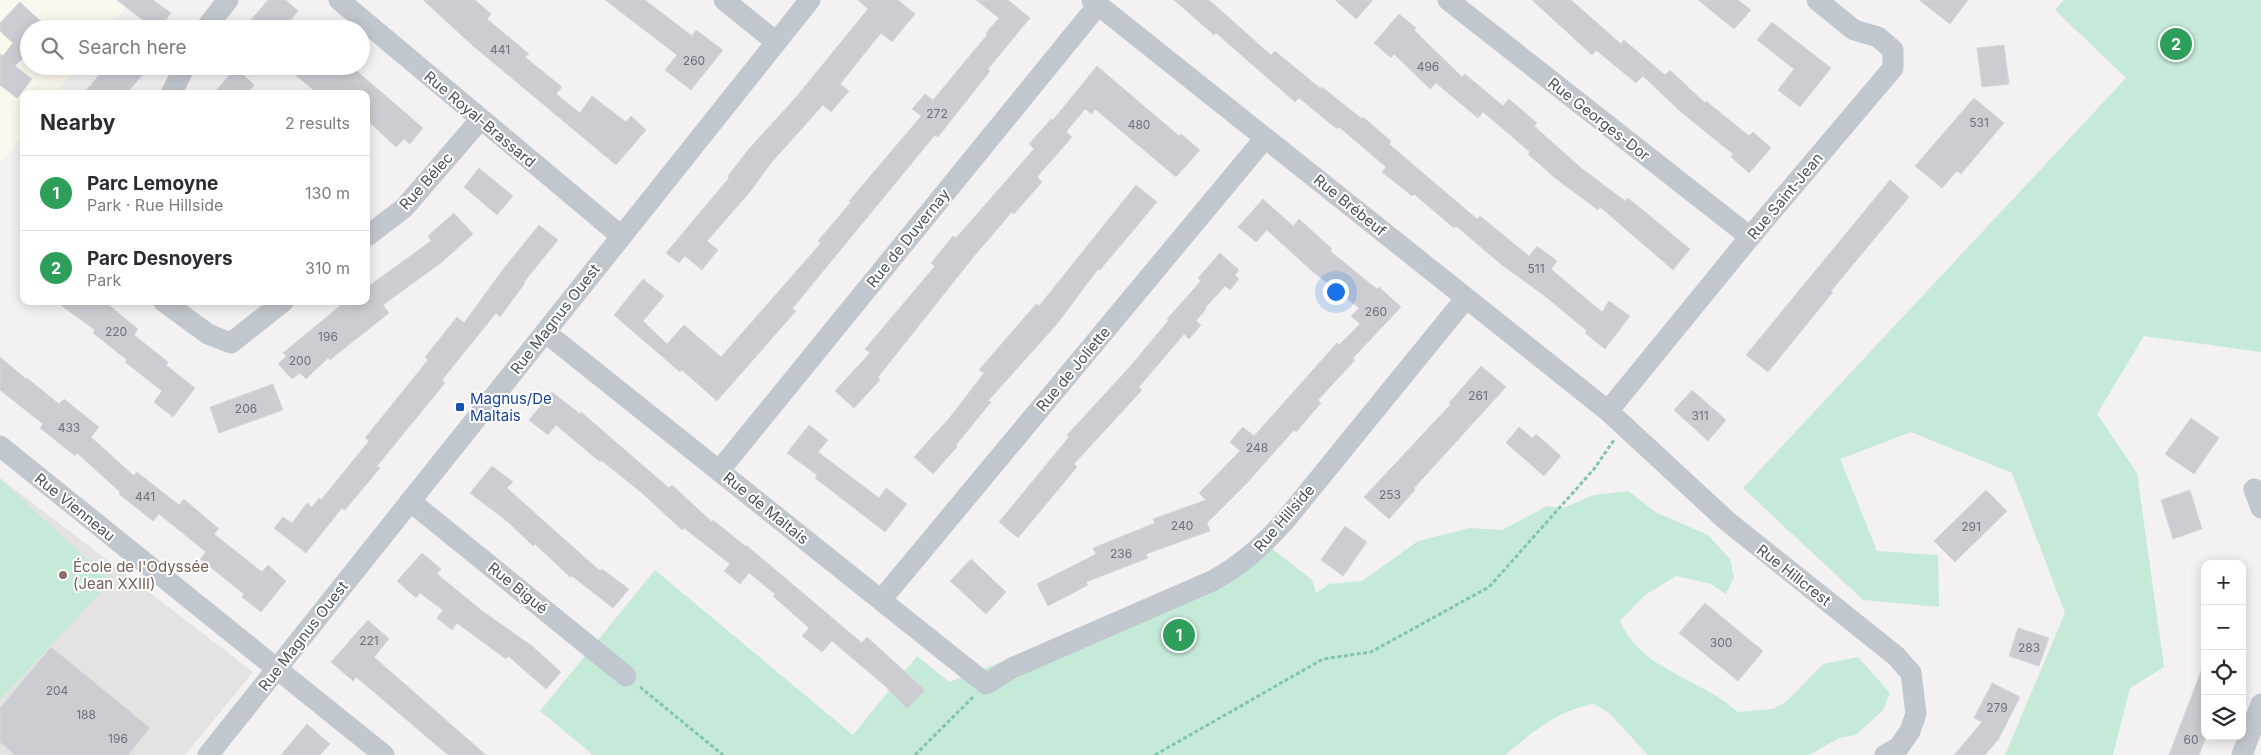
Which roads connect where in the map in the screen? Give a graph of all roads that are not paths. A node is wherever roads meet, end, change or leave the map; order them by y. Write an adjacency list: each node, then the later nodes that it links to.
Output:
1 (228, 0): 8 (street)
2 (339, 0): 9 (street, Rue Royal-Brassard)
3 (724, 0): 11 (street)
4 (810, 0): 11 (street, Rue Magnus Ouest)
5 (1448, 0): 18 (street, Rue Georges-Dor)
6 (1817, 0): 18 (street, Rue Saint-Jean)
7 (1095, 2): 15 (street, Rue Brébeuf); 25 (street, Rue de Duvernay)
8 (212, 20)
9 (362, 20)
10 (370, 26): 14 (street, Rue Royal-Brassard)
11 (776, 42): 17 (street, Rue Magnus Ouest)
12 (180, 75): 13 (street)
13 (173, 90)
14 (480, 120): 16 (street, Rue Bélec); 17 (street, Rue Royal-Brassard)
15 (1265, 138): 19 (street, Rue Brébeuf); 27 (street, Rue de Joliette)
16 (370, 234)
17 (621, 236): 22 (street, Rue Magnus Ouest)
18 (1750, 237): 23 (street, Rue Saint-Jean)
19 (1466, 298): 23 (street, Rue Brébeuf); 30 (street, Rue Hillside)
20 (168, 305): 21 (street)
21 (279, 305)
22 (545, 332): 25 (street, Rue de Maltais); 26 (street, Rue Magnus Ouest)
23 (1608, 411): 34 (street, Rue Hillcrest)
24 (0, 446): 28 (street, Rue Vienneau)
25 (719, 471): 27 (street, Rue de Maltais)
26 (410, 501): 28 (street, Rue Magnus Ouest); 29 (street, Rue Bigué)
27 (881, 600): 30 (street, Rue de Maltais)
28 (277, 669): 32 (street, Rue Magnus Ouest); 33 (street, Rue Vienneau)
29 (626, 676)
30 (986, 684)
31 (2261, 704): 35 (street)
32 (208, 755)
33 (384, 755)
34 (1886, 755)
35 (2242, 755)

